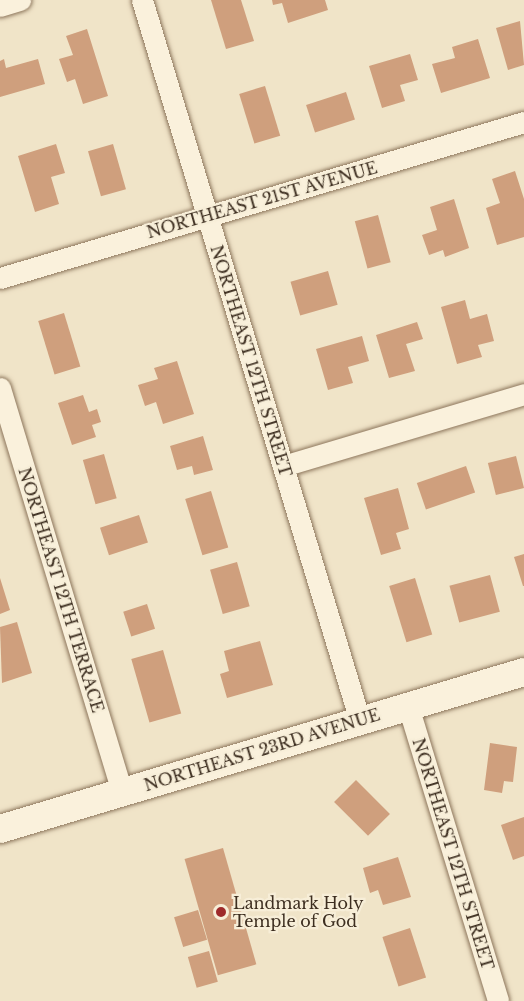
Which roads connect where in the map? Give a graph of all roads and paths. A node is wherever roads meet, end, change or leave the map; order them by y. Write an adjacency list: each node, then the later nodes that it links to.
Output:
1 (20, 0): 3 (street)
2 (142, 0): 5 (street, NORTHEAST 12TH STREET)
3 (0, 6)
4 (524, 122): 5 (street, NORTHEAST 21ST AVENUE)
5 (207, 216): 6 (street, NORTHEAST 21ST AVENUE); 9 (street, NORTHEAST 12TH STREET)
6 (0, 278)
7 (0, 388): 13 (street, NORTHEAST 12TH TERRACE)
8 (524, 394): 9 (street)
9 (283, 466): 12 (street, NORTHEAST 12TH STREET)
10 (524, 672): 11 (main road, NORTHEAST 23RD AVENUE)
11 (408, 706): 12 (main road, NORTHEAST 23RD AVENUE); 15 (street, NORTHEAST 12TH STREET)
12 (360, 721): 13 (main road, NORTHEAST 23RD AVENUE)
13 (122, 793): 14 (main road, NORTHEAST 23RD AVENUE)
14 (0, 829)
15 (498, 1001)

